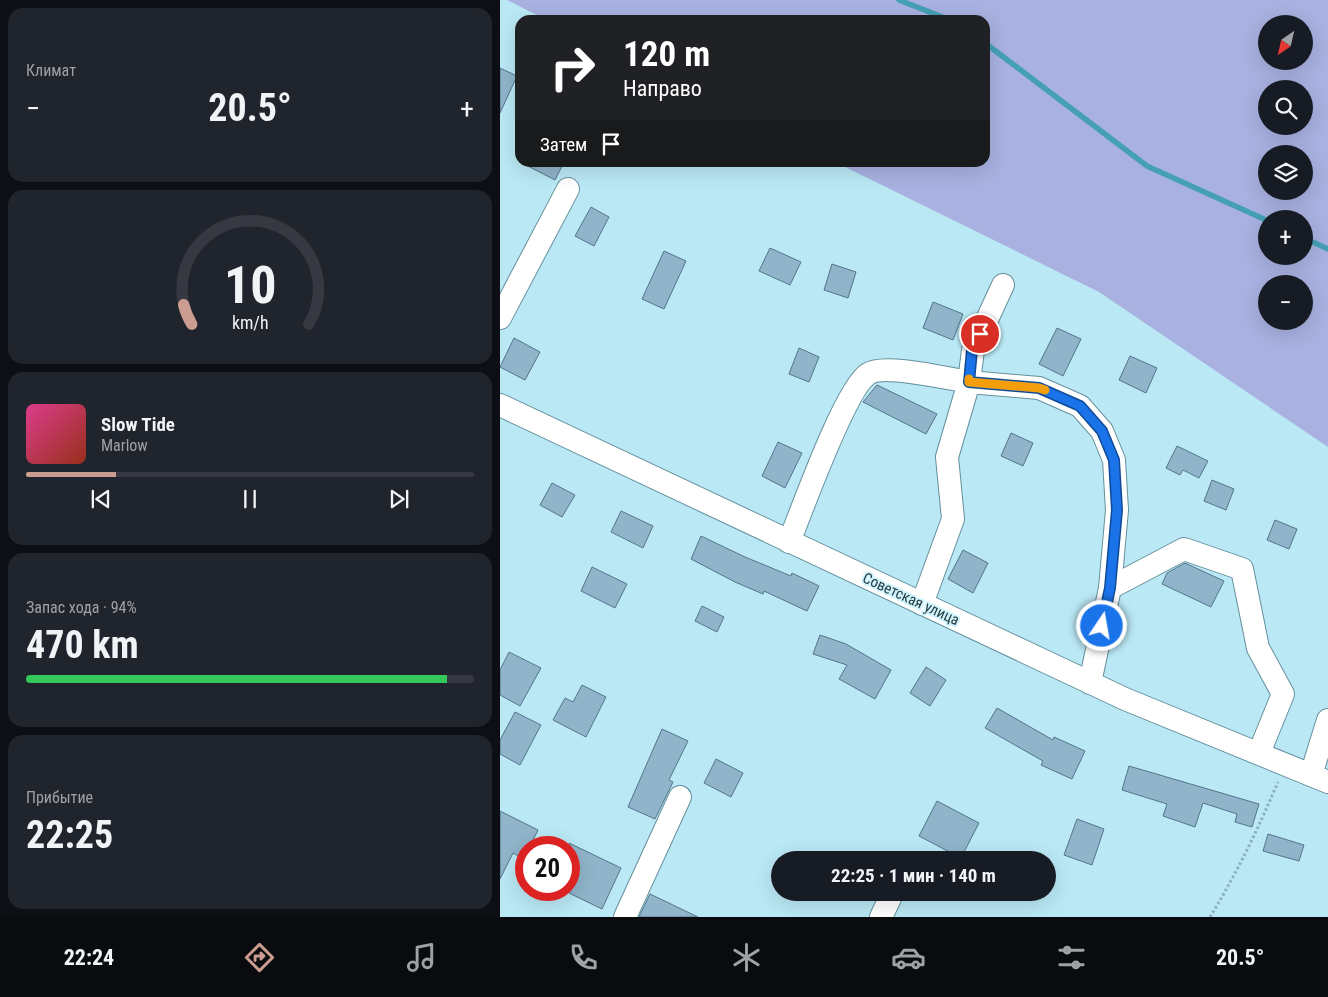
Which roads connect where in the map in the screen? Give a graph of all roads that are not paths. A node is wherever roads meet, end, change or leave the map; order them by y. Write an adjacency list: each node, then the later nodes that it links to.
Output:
1 (568, 189): 3 (street)
2 (1003, 285): 4 (street)
3 (500, 318)
4 (969, 382): 6 (street); 7 (street); 8 (street)
5 (500, 405): 6 (street, Советская улица)
6 (789, 542): 8 (street, Советская улица)
7 (1110, 588): 9 (street); 11 (street)
8 (922, 604): 9 (street, Советская улица)
9 (1090, 683): 11 (street, Советская улица)
10 (1328, 720): 12 (street)
11 (1258, 753): 12 (street, Советская улица)
12 (1320, 778)
13 (680, 797): 15 (street)
14 (889, 901): 16 (street)
15 (625, 917)
16 (881, 917)

